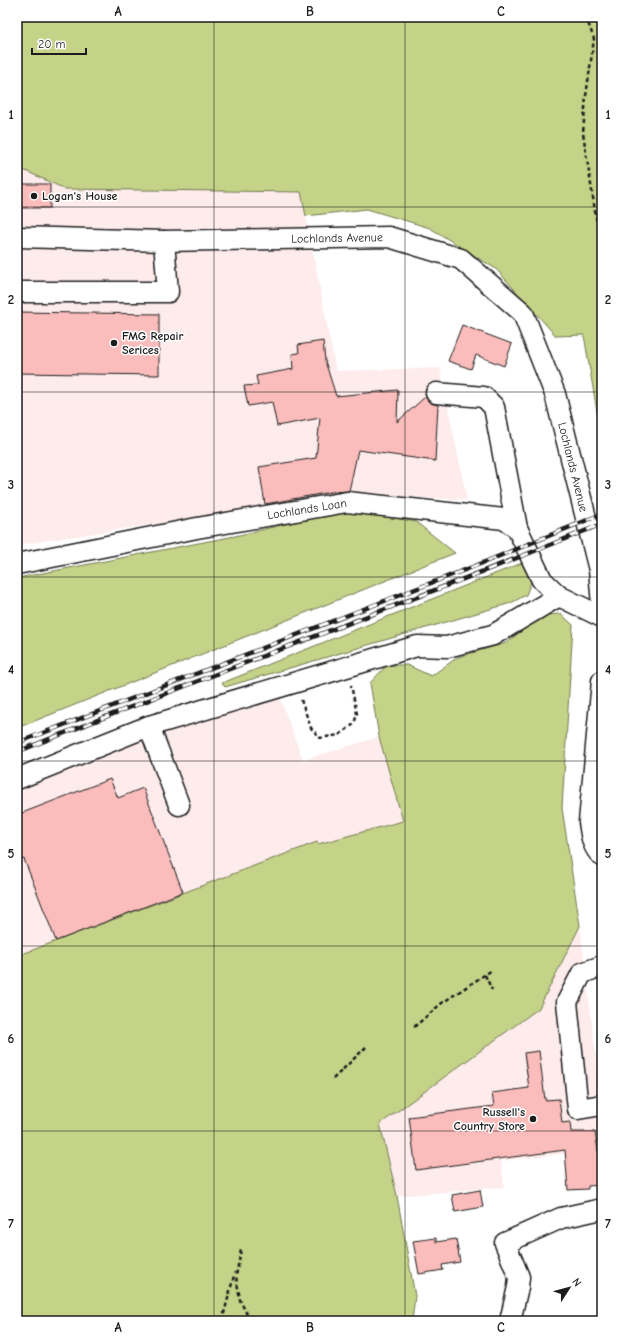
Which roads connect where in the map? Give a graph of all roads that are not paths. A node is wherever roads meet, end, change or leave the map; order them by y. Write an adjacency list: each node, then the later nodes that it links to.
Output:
1 (17, 237): 2 (street, Lochlands Avenue)
2 (164, 241): 3 (street); 8 (street, Lochlands Avenue)
3 (17, 292)
4 (436, 393): 5 (street)
5 (517, 528): 6 (street, Lochlands Loan); 7 (street)
6 (17, 564)
7 (559, 596): 9 (street); 11 (street)
8 (602, 605)
9 (602, 617)
10 (602, 681): 14 (street)
11 (149, 726): 12 (street); 13 (street)
12 (17, 779)
13 (179, 805)
14 (602, 856)
15 (602, 966): 16 (street)
16 (602, 1105)
17 (602, 1209): 18 (street)
18 (510, 1321)

